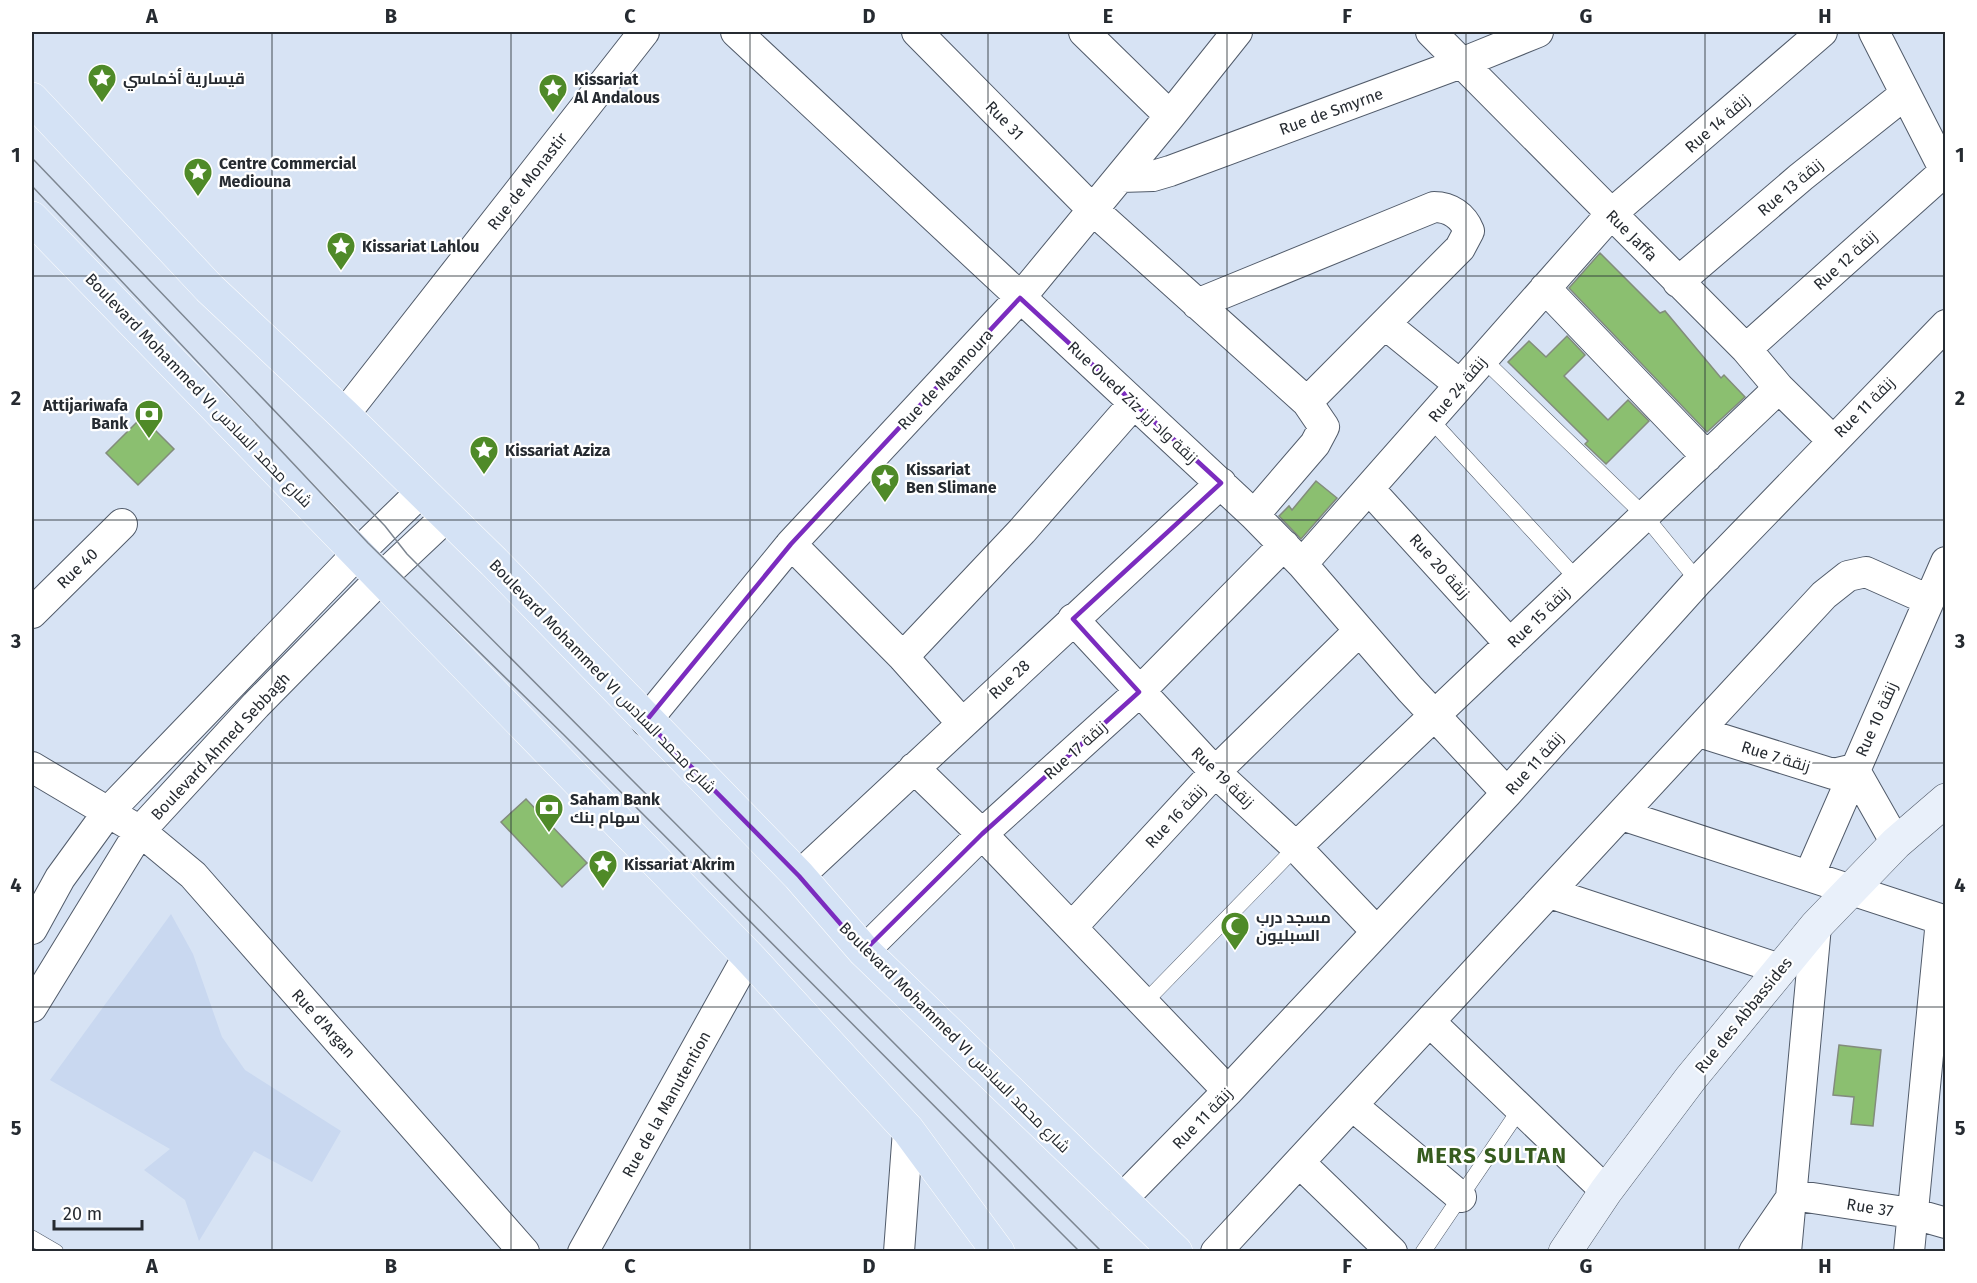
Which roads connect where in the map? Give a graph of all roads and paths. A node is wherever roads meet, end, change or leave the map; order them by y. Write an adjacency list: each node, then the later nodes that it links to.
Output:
1 (644, 32): 31 (street, Rue de Monastir)
2 (736, 32): 21 (street, Rue Oued Ziz زنقة واد زيز)
3 (917, 32): 16 (street, Rue 31)
4 (1083, 32): 13 (street)
5 (1237, 32): 13 (street, Rue de Maamoura)
6 (1431, 32): 10 (street, Rue Jaffa)
7 (1538, 32): 10 (street, Rue de Smyrne)
8 (1822, 32): 17 (street, Rue 14 زنقة)
9 (1874, 32): 11 (street)
10 (1464, 62): 15 (street, Rue de Smyrne); 17 (street, Rue Jaffa)
11 (1904, 95): 14 (street); 19 (street, Rue 13 زنقة)
12 (32, 99): 31 (main road, Boulevard Mohammed VI شارع محمد السادس)
13 (1170, 116): 15 (street, Rue de Maamoura)
14 (1945, 172): 25 (street, Rue 12 زنقة)
15 (1121, 177): 16 (street, Rue de Maamoura)
16 (1092, 209): 21 (street, Rue de Maamoura); 22 (street, Rue 31)
17 (1611, 214): 19 (street, Rue Jaffa); 20 (street, Rue 24 زنقة)
18 (32, 218): 43 (main road, Boulevard Mohammed VI شارع محمد السادس)
19 (1678, 282): 25 (street, Rue Jaffa)
20 (1545, 288): 26 (street, Rue 24 زنقة); 34 (street)
21 (1020, 298): 30 (street, Rue Oued Ziz زنقة واد زيز); 42 (street, Rue de Maamoura)
22 (1197, 304): 23 (street); 29 (street, Rue 31)
23 (1385, 324): 27 (street); 29 (street)
24 (1946, 325): 33 (street, Rue 11 زنقة)
25 (1746, 349): 28 (street, Rue Jaffa)
26 (1482, 358): 27 (street, Rue 24 زنقة); 40 (lane)
27 (1460, 385): 32 (street, Rue 24 زنقة)
28 (1779, 388): 33 (street, Rue Jaffa); 34 (street, Rue 15 زنقة)
29 (1307, 402): 38 (street, Rue 31)
30 (1134, 403): 35 (street, Rue Oued Ziz زنقة واد زيز); 54 (street)
31 (344, 415): 37 (main road, Boulevard Mohammed VI شارع محمد السادس)
32 (1431, 420): 36 (street, Rue 24 زنقة); 47 (lane)
33 (1832, 440): 48 (street, Rue 11 زنقة)
34 (1707, 457): 40 (street, Rue 15 زنقة)
35 (1221, 483): 38 (street, Rue Oued Ziz زنقة واد زيز); 51 (street, Rue 28)
36 (1370, 490): 44 (street, Rue 24 زنقة); 53 (street, Rue 20 زنقة)
37 (422, 491): 39 (main road, Boulevard Mohammed VI شارع محمد السادس); 43 (street, Boulevard Ahmed Sebbagh)
38 (1254, 515): 44 (street, Rue Oued Ziz زنقة واد زيز)
39 (447, 516): 46 (street, Boulevard Ahmed Sebbagh); 59 (main road, Boulevard Mohammed VI شارع محمد السادس)
40 (1645, 516): 47 (street, Rue 15 زنقة); 48 (lane)
41 (122, 524): 50 (street, Rue 40)
42 (792, 544): 54 (street); 59 (street, Rue de Maamoura)
43 (357, 554): 46 (main road, Boulevard Mohammed VI شارع محمد السادس); 55 (street, Boulevard Ahmed Sebbagh)
44 (1293, 555): 52 (street, Rue Oued Ziz زنقة واد زيز); 56 (street, Rue 17 زنقة)
45 (1946, 562): 49 (street, Rue 10 زنقة)
46 (381, 578): 57 (street, Boulevard Ahmed Sebbagh); 84 (main road, Boulevard Mohammed VI شارع محمد السادس)
47 (1578, 580): 53 (street, Rue 15 زنقة)
48 (1698, 581): 66 (street, Rue 11 زنقة)
49 (1929, 600): 61 (street); 64 (street, Rue 10 زنقة)
50 (32, 613)
51 (1073, 619): 56 (street, Rue 19 زنقة); 60 (street, Rue 28)
52 (1358, 632): 58 (street, Rue Oued Ziz زنقة واد زيز); 65 (street, Rue 16 زنقة)
53 (1510, 644): 58 (street, Rue 15 زنقة)
54 (903, 657): 60 (street)
55 (232, 682): 57 (street); 68 (street, Boulevard Ahmed Sebbagh)
56 (1139, 692): 65 (street, Rue 19 زنقة); 71 (street, Rue 17 زنقة)
57 (256, 705): 70 (street, Boulevard Ahmed Sebbagh)
58 (1436, 716): 66 (street, Rue Oued Ziz زنقة واد زيز); 73 (street, Rue 15 زنقة)
59 (646, 721): 74 (main road, Boulevard Mohammed VI شارع محمد السادس)
60 (962, 723): 63 (street, Rue 28)
61 (1699, 732): 64 (street, Rue 7 زنقة); 69 (street)
62 (32, 767): 68 (street)
63 (914, 768): 71 (street); 74 (street, Rue 28)
64 (1854, 769): 72 (street); 75 (street, Rue 10 زنقة)
65 (1215, 772): 73 (street, Rue 19 زنقة); 80 (street, Rue 16 زنقة)
66 (1508, 793): 82 (street, Rue 11 زنقة)
67 (1946, 800): 72 (street, Rue des Abbassides)
68 (108, 812): 70 (street, Rue d'Argan); 81 (street, Boulevard Ahmed Sebbagh)
69 (1622, 815): 75 (street); 77 (street)
70 (140, 831): 87 (street, Boulevard Ahmed Sebbagh); 103 (street, Rue d'Argan)
71 (982, 834): 80 (street); 83 (street, Rue 17 زنقة)
72 (1896, 843): 76 (street, Rue des Abbassides)
73 (1296, 847): 82 (street, Rue 19 زنقة); 86 (lane)
74 (799, 876): 83 (main road, Boulevard Mohammed VI شارع محمد السادس)
75 (1809, 876): 76 (street)
76 (1849, 889): 78 (street); 79 (street, Rue des Abbassides)
77 (1550, 893): 85 (street); 88 (street)
78 (1943, 921): 89 (street)
79 (1816, 926): 85 (street, Rue des Abbassides); 96 (street)
80 (1072, 927): 86 (street)
81 (32, 929)
82 (1377, 932): 90 (street, Rue 11 زنقة)
83 (864, 951): 98 (main road, Boulevard Mohammed VI شارع محمد السادس)
84 (748, 956): 93 (main road, Boulevard Mohammed VI شارع محمد السادس); 104 (street, Rue de la Manutention)
85 (1780, 969): 95 (street, Rue des Abbassides)
86 (1144, 1003): 90 (street)
87 (32, 1007)
88 (1430, 1022): 91 (street); 92 (street)
89 (1936, 1064): 99 (street)
90 (1228, 1091): 98 (street, Rue 11 زنقة)
91 (1353, 1106): 94 (street); 97 (street)
92 (1520, 1109): 95 (street); 97 (lane)
93 (908, 1130): 105 (street); 106 (main road, Boulevard Mohammed VI شارع محمد السادس)
94 (1300, 1163): 108 (street); 109 (street)
95 (1606, 1191): 111 (street, Rue des Abbassides)
96 (1792, 1194): 99 (street, Rue 37); 112 (street); 113 (street)
97 (1461, 1197): 110 (lane)
98 (1121, 1200): 107 (main road, Boulevard Mohammed VI شارع محمد السادس)
99 (1911, 1213): 100 (street, Rue 37); 114 (street)
100 (1946, 1223)
101 (32, 1238): 102 (lane)
102 (56, 1251)
103 (524, 1251)
104 (583, 1251)
105 (899, 1251)
106 (998, 1251)
107 (1176, 1251)
108 (1216, 1251)
109 (1392, 1251)
110 (1423, 1251)
111 (1565, 1251)
112 (1754, 1251)
113 (1786, 1251)
114 (1909, 1251)

